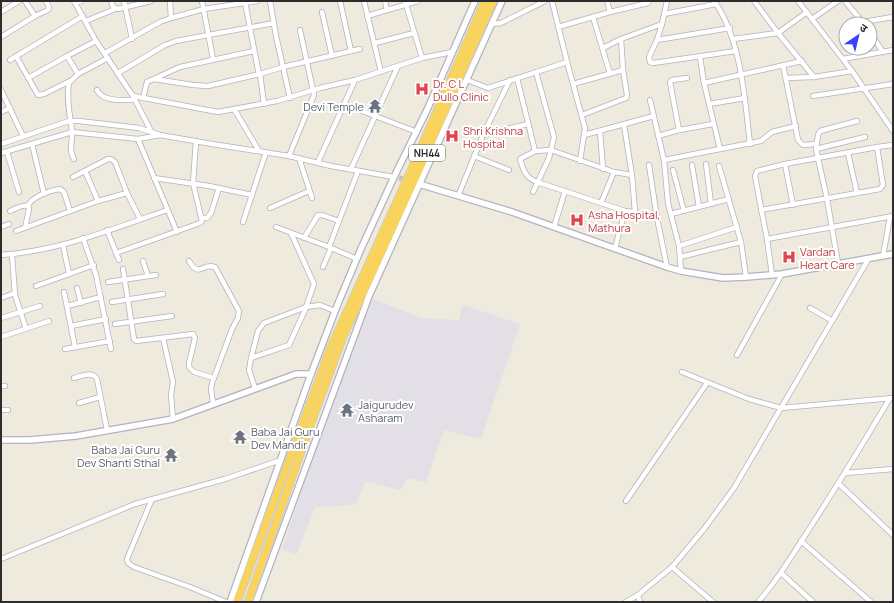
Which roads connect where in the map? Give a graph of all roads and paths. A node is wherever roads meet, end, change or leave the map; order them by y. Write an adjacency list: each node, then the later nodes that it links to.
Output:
1 (19, 1): 37 (street)
2 (25, 1): 42 (street)
3 (46, 1): 42 (street)
4 (81, 1): 29 (street)
5 (111, 1): 34 (street)
6 (124, 1): 33 (street)
7 (150, 1): 33 (street)
8 (170, 1): 48 (street)
9 (202, 1): 35 (street)
10 (257, 1): 30 (street)
11 (270, 1): 52 (street)
12 (340, 1): 74 (street)
13 (364, 1): 44 (street)
14 (385, 1): 36 (street)
15 (418, 1): 32 (street)
16 (475, 1): 76 (street)
17 (485, 1): 338 (highway, NH44)
18 (493, 1): 339 (highway, NH44)
19 (502, 1): 53 (street)
20 (545, 1): 53 (street)
21 (552, 1): 56 (street)
22 (607, 1): 39 (street)
23 (649, 1): 39 (street)
24 (667, 1): 41 (street)
25 (754, 1): 60 (street)
26 (798, 1): 40 (street)
27 (838, 1): 49 (street)
28 (845, 1): 45 (street)
29 (75, 2): 43 (street)
30 (245, 2): 35 (street); 55 (street)
31 (715, 2): 41 (street); 57 (street)
32 (405, 3): 36 (street); 59 (street)
33 (126, 7): 34 (street); 63 (street)
34 (115, 9): 51 (street)
35 (204, 9): 48 (street); 61 (street)
36 (388, 10): 44 (street)
37 (1, 12)
38 (322, 12): 81 (street)
39 (610, 12): 46 (street)
40 (807, 12): 49 (street); 60 (street)
41 (664, 14): 54 (street)
42 (35, 16): 62 (street)
43 (83, 16): 51 (street); 79 (street)
44 (367, 16): 68 (street)
45 (857, 16)
46 (593, 17): 56 (street); 70 (street)
47 (893, 17): 50 (street)
48 (171, 18): 63 (street)
49 (812, 19): 85 (street)
50 (878, 20)
51 (86, 21): 66 (street)
52 (274, 23): 55 (street); 92 (street)
53 (491, 24): 110 (street)
54 (662, 24): 64 (street); 67 (street)
55 (250, 27): 61 (street); 73 (street)
56 (558, 27): 89 (street)
57 (730, 28): 65 (street); 67 (street)
58 (300, 30): 88 (street)
59 (414, 33): 68 (street); 83 (street)
60 (778, 33): 65 (street); 87 (street)
61 (209, 34): 84 (street); 97 (street)
62 (1, 37)
63 (132, 38): 78 (street)
64 (622, 39): 70 (street); 93 (street)
65 (733, 39): 75 (street)
66 (96, 40): 78 (street); 80 (street)
67 (657, 40): 82 (street)
68 (375, 44): 95 (street)
69 (878, 45): 77 (street)
70 (603, 48): 99 (street)
71 (360, 49): 74 (street)
72 (893, 50): 77 (street)
73 (254, 51): 84 (street); 101 (street)
74 (351, 51): 81 (street)
75 (736, 51): 82 (street); 100 (street)
76 (452, 52): 83 (street); 146 (street)
77 (883, 52): 85 (street)
78 (106, 55): 97 (street); 98 (street)
79 (16, 56): 86 (street); 103 (street)
80 (67, 56): 98 (street); 103 (street)
81 (332, 56): 88 (street)
82 (700, 57): 112 (street)
83 (422, 58): 91 (street)
84 (213, 59): 107 (street)
85 (843, 59): 94 (street)
86 (10, 60)
87 (802, 61): 90 (street); 102 (street)
88 (307, 62): 92 (street); 118 (street)
89 (567, 62): 96 (street); 113 (street)
90 (783, 65): 100 (street); 106 (street)
91 (398, 66): 95 (street); 132 (street)
92 (282, 67): 101 (street); 122 (street)
93 (623, 70): 99 (street); 131 (street)
94 (852, 71): 102 (street); 115 (street)
95 (381, 72): 109 (street)
96 (536, 72): 104 (street); 163 (street)
97 (118, 73): 120 (street)
98 (78, 74): 108 (street)
99 (610, 74): 113 (street)
100 (741, 74): 112 (street); 123 (street)
101 (260, 75): 107 (street); 125 (street)
102 (814, 77): 106 (street)
103 (28, 78): 108 (street)
104 (516, 78): 111 (street); 138 (street)
105 (687, 78): 142 (street)
106 (786, 78): 141 (street)
107 (154, 79): 121 (street)
108 (71, 80): 135 (street)
109 (355, 80): 118 (street); 126 (street)
110 (467, 80): 111 (street); 196 (street)
111 (510, 80): 149 (street)
112 (704, 83): 127 (street)
113 (573, 84): 131 (street)
114 (893, 84): 115 (street)
115 (864, 89): 119 (street); 136 (street)
116 (1, 90): 128 (street)
117 (97, 90): 120 (street)
118 (314, 90): 122 (street); 170 (street)
119 (813, 96)
120 (134, 98): 121 (street); 144 (street)
121 (143, 98): 129 (street)
122 (290, 98): 125 (street)
123 (745, 98): 127 (street); 158 (street)
124 (650, 100): 133 (street)
125 (264, 104): 129 (street)
126 (344, 104): 132 (street); 177 (street)
127 (709, 104): 139 (street)
128 (10, 108): 130 (street); 151 (street)
129 (234, 109): 164 (street)
130 (1, 112)
131 (582, 115): 150 (street)
132 (375, 116): 146 (street); 183 (street)
133 (654, 116): 140 (street); 152 (street)
134 (893, 120): 136 (street)
135 (69, 121): 144 (street); 145 (street); 151 (street)
136 (886, 121): 143 (street)
137 (857, 122): 160 (street)
138 (528, 124): 149 (street); 165 (street)
139 (713, 124): 142 (street); 162 (street)
140 (624, 125): 147 (street); 190 (street)
141 (796, 126): 158 (street); 160 (street)
142 (679, 130): 152 (street)
143 (893, 130)
144 (151, 131): 148 (street)
145 (72, 132): 154 (street); 157 (street); 174 (street)
146 (417, 132): 193 (street)
147 (600, 132): 150 (street); 184 (street)
148 (160, 134): 154 (street); 155 (street)
149 (483, 135): 171 (street)
150 (584, 135): 176 (street)
151 (23, 136): 156 (street)
152 (658, 136): 175 (street)
153 (865, 137): 160 (street)
154 (138, 139): 192 (street)
155 (196, 141): 164 (street); 195 (street)
156 (1, 144)
157 (32, 144): 166 (street); 204 (street)
158 (750, 144): 162 (street)
159 (893, 145): 161 (street)
160 (816, 146): 173 (street)
161 (877, 147): 169 (street); 203 (street)
162 (720, 149): 175 (street)
163 (551, 150): 165 (street); 176 (street); 194 (street)
164 (259, 151): 167 (street)
165 (535, 151): 194 (street)
166 (7, 152): 168 (street); 200 (street)
167 (266, 152): 170 (street); 205 (street)
168 (1, 153)
169 (848, 153): 173 (street); 203 (street)
170 (289, 156): 172 (street)
171 (474, 156): 185 (street); 206 (street)
172 (299, 158): 177 (street); 198 (street)
173 (819, 158): 179 (street); 209 (street)
174 (74, 159)
175 (664, 160): 224 (street)
176 (580, 161): 184 (street)
177 (318, 162): 183 (street)
178 (706, 164): 212 (street)
179 (785, 164): 213 (street); 218 (street)
180 (649, 165): 227 (street)
181 (692, 165): 215 (street)
182 (719, 166): 208 (street)
183 (351, 169): 188 (street)
184 (603, 169): 189 (street)
185 (509, 170)
186 (673, 170): 222 (street)
187 (85, 171): 191 (street); 202 (street); 210 (street)
188 (358, 171): 193 (street); 229 (street)
189 (614, 172): 190 (street); 211 (street)
190 (632, 175): 223 (street)
191 (73, 177)
192 (154, 178): 195 (street); 217 (street)
193 (397, 178): 257 (street)
194 (537, 182): 199 (street); 201 (street)
195 (193, 183): 197 (street); 226 (street)
196 (419, 184): 206 (street); 340 (street)
197 (220, 188): 205 (street); 226 (street)
198 (309, 191): 207 (street); 216 (street)
199 (565, 191): 211 (street); 235 (street)
200 (19, 192)
201 (533, 192)
202 (127, 193): 210 (street); 228 (street)
203 (857, 193): 209 (street)
204 (44, 194): 214 (street); 220 (street)
205 (252, 194): 230 (street)
206 (458, 196): 235 (street)
207 (312, 198)
208 (729, 199): 212 (street); 236 (street)
209 (827, 199): 213 (street); 232 (street)
210 (98, 201): 220 (street)
211 (601, 203): 221 (street)
212 (711, 204): 215 (street)
213 (793, 205): 218 (street)
214 (28, 206): 219 (street); 237 (street)
215 (699, 207): 222 (street)
216 (270, 208)
217 (167, 210): 228 (street); 240 (street)
218 (761, 210): 244 (street)
219 (10, 211)
220 (70, 211): 237 (street)
221 (625, 211): 223 (street); 249 (street)
222 (684, 211): 224 (street)
223 (635, 212): 227 (street)
224 (671, 214): 247 (street)
225 (891, 217): 232 (street); 254 (street)
226 (202, 218): 240 (street)
227 (657, 218): 264 (street)
228 (140, 219): 238 (street)
229 (339, 221): 243 (street); 248 (street)
230 (243, 222)
231 (9, 224): 233 (street)
232 (832, 226): 244 (street); 261 (street)
233 (1, 227)
234 (276, 227): 241 (street)
235 (554, 227): 249 (street)
236 (737, 227): 245 (street); 247 (street)
237 (25, 228): 239 (street)
238 (107, 230): 242 (street); 250 (street)
239 (16, 231)
240 (177, 232): 250 (street)
241 (291, 233): 243 (street); 287 (street)
242 (84, 238): 246 (street); 262 (street)
243 (304, 238): 248 (street)
244 (767, 239): 270 (street)
245 (741, 242): 255 (street); 272 (street)
246 (63, 245): 253 (street); 267 (street)
247 (679, 246): 255 (street)
248 (330, 247): 257 (street); 263 (street)
249 (615, 248): 264 (street)
250 (116, 253): 258 (street)
251 (893, 254): 254 (street)
252 (1, 255): 253 (street)
253 (12, 255): 278 (street)
254 (883, 256): 256 (street)
255 (680, 257): 266 (street)
256 (868, 258): 261 (street); 294 (street)
257 (357, 259): 289 (street)
258 (119, 260)
259 (143, 261): 271 (street)
260 (189, 261): 311 (street)
261 (838, 263): 268 (street)
262 (94, 265): 267 (street); 280 (street)
263 (323, 267)
264 (667, 267): 266 (street)
265 (123, 269): 273 (street)
266 (681, 271): 272 (street)
267 (69, 274): 275 (street)
268 (782, 274): 270 (street); 306 (street)
269 (156, 275): 271 (street)
270 (772, 275): 272 (street)
271 (148, 276): 273 (street)
272 (746, 277)
273 (124, 279): 274 (street); 282 (street)
274 (108, 282)
275 (36, 286)
276 (77, 288): 284 (street)
277 (64, 292): 286 (street)
278 (15, 293): 281 (street); 290 (street)
279 (163, 294): 282 (street)
280 (101, 297): 284 (street); 293 (street)
281 (1, 298)
282 (128, 299): 283 (street); 296 (street)
283 (112, 302)
284 (81, 303): 286 (street)
285 (40, 306): 290 (street)
286 (67, 306): 298 (street)
287 (306, 307): 289 (street); 307 (street); 307 (street)
288 (810, 308): 294 (street)
289 (335, 311): 309 (street)
290 (20, 312): 292 (street); 299 (street)
291 (172, 316): 296 (street)
292 (1, 318)
293 (106, 320): 298 (street); 302 (street)
294 (831, 320): 318 (street)
295 (49, 321): 299 (street)
296 (132, 321): 297 (street); 301 (street)
297 (115, 324)
298 (71, 326): 303 (street)
299 (26, 329): 300 (street)
300 (1, 337)
301 (163, 338): 311 (street); 321 (street)
302 (110, 341): 303 (street); 304 (street)
303 (75, 347): 305 (street)
304 (111, 348)
305 (66, 349)
306 (737, 355)
307 (251, 358): 313 (street)
308 (682, 372): 312 (street)
309 (311, 374): 313 (street); 324 (street)
310 (74, 378): 314 (street)
311 (214, 378): 317 (street)
312 (707, 383): 318 (street); 329 (street)
313 (255, 388): 317 (street)
314 (100, 397): 316 (street); 322 (street)
315 (891, 398): 318 (street); 326 (street)
316 (79, 403)
317 (213, 403): 321 (street)
318 (781, 408): 333 (street)
319 (1, 410): 320 (street)
320 (8, 410)
321 (173, 419): 322 (street)
322 (107, 430): 323 (street)
323 (1, 440)
324 (280, 460): 328 (street); 337 (street)
325 (893, 469): 326 (street)
326 (845, 473): 327 (street)
327 (839, 484): 330 (street); 331 (street)
328 (152, 499): 332 (street); 336 (street)
329 (626, 500)
330 (893, 535)
331 (802, 542): 334 (street); 346 (street)
332 (1, 559)
333 (672, 567): 335 (street); 343 (street)
334 (780, 573): 344 (street); 345 (street)
335 (638, 595): 341 (street); 342 (street)
336 (226, 602)
337 (230, 602)
338 (237, 602)
339 (248, 602)
340 (256, 602)
341 (626, 602)
342 (640, 602)
343 (713, 602)
344 (758, 602)
345 (813, 602)
346 (871, 602)

